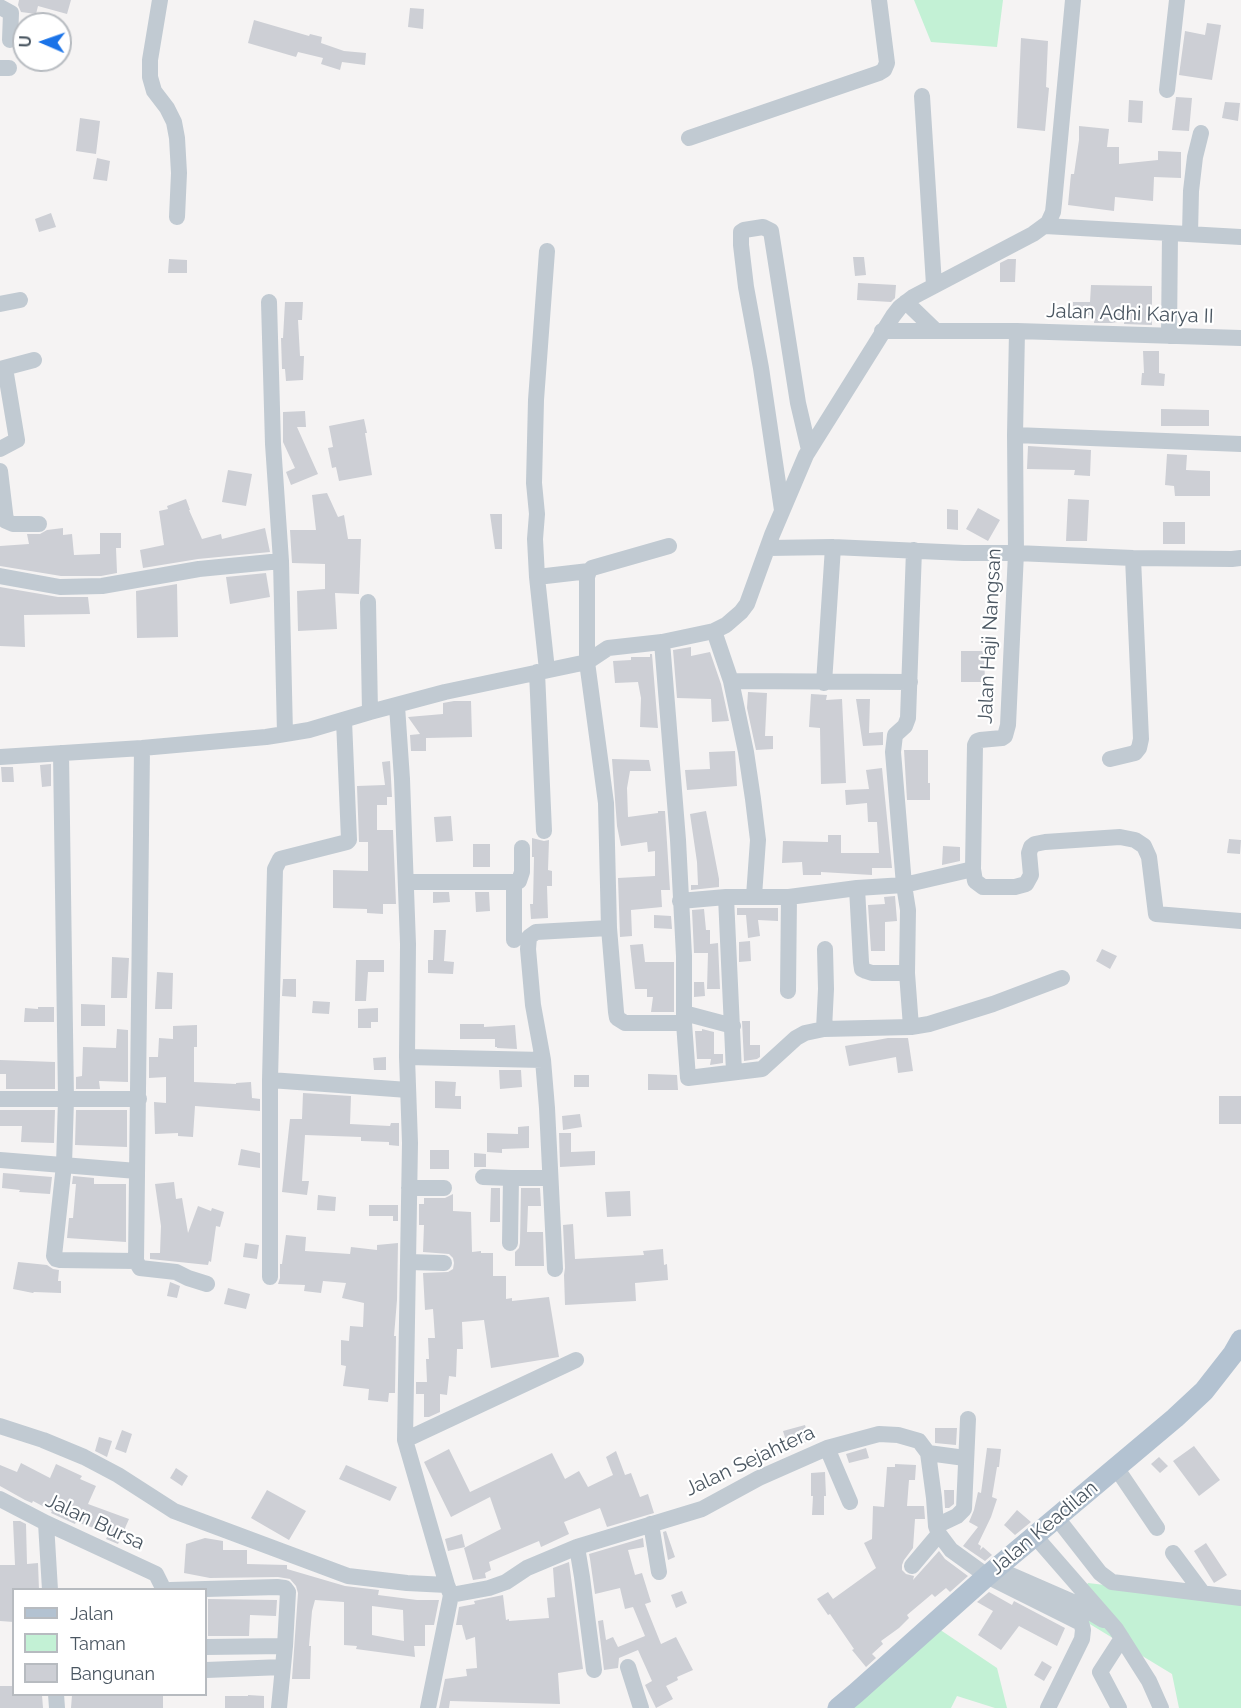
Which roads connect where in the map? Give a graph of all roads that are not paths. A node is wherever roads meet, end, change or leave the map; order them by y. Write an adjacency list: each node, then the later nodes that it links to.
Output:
1 (160, 0): 11 (street)
2 (879, 0): 10 (street)
3 (1073, 0): 12 (street)
4 (1177, 0): 7 (street)
5 (9, 7): 6 (street)
6 (10, 40)
7 (1167, 90)
8 (922, 96): 17 (street)
9 (1201, 133): 14 (street)
10 (689, 138)
11 (177, 217)
12 (1045, 226): 13 (street); 17 (street)
13 (1170, 233): 14 (street); 25 (street)
14 (1190, 234): 15 (street)
15 (1241, 237)
16 (547, 251): 46 (street)
17 (934, 285): 20 (street)
18 (20, 300): 21 (street)
19 (269, 302): 43 (street)
20 (906, 302): 22 (street); 23 (street)
21 (0, 304)
22 (935, 330): 23 (street, Jalan Adhi Karya II); 24 (street, Jalan Adhi Karya II)
23 (882, 331): 32 (street)
24 (1017, 331): 25 (street, Jalan Adhi Karya II); 29 (street, Jalan Haji Nangsan)
25 (1169, 336): 26 (street, Jalan Adhi Karya II)
26 (1241, 338)
27 (34, 360): 28 (street)
28 (3, 368): 31 (street)
29 (1015, 435): 30 (street); 40 (street, Jalan Haji Nangsan)
30 (1241, 444)
31 (0, 449)
32 (809, 450): 34 (street); 34 (street)
33 (0, 471): 35 (street)
34 (782, 511): 38 (street)
35 (39, 524)
36 (669, 546): 44 (street)
37 (833, 547): 38 (street); 39 (street); 54 (street)
38 (768, 548): 48 (street)
39 (914, 550): 40 (street); 53 (street)
40 (1016, 553): 41 (street); 65 (street, Jalan Haji Nangsan)
41 (1133, 558): 42 (street); 62 (street)
42 (1241, 558)
43 (281, 561): 45 (street); 58 (street)
44 (589, 571): 46 (street); 50 (street)
45 (0, 576)
46 (537, 577): 51 (street)
47 (368, 602): 56 (street)
48 (714, 631): 49 (street); 52 (street)
49 (662, 642): 50 (street); 73 (street)
50 (587, 662): 51 (street); 75 (street)
51 (542, 671): 55 (street); 63 (street)
52 (731, 681): 54 (street); 70 (street)
53 (910, 682): 54 (street); 68 (street)
54 (824, 683)
55 (397, 706): 56 (street); 66 (street)
56 (370, 712): 57 (street)
57 (344, 720): 58 (street); 88 (street)
58 (285, 734): 59 (street)
59 (142, 748): 60 (street); 92 (street)
60 (61, 753): 61 (street); 91 (street)
61 (0, 758)
62 (1110, 759)
63 (544, 831)
64 (522, 848): 67 (street)
65 (973, 869): 68 (street); 74 (street)
66 (407, 882): 67 (street); 85 (street)
67 (514, 882): 76 (street)
68 (904, 885): 69 (street); 78 (street)
69 (857, 888): 72 (street); 78 (street)
70 (754, 896): 71 (street); 72 (street)
71 (726, 897): 73 (street); 82 (street)
72 (789, 897): 80 (street)
73 (680, 901): 81 (street)
74 (1241, 921)
75 (609, 928): 81 (street); 86 (street)
76 (513, 940)
77 (825, 949): 84 (street)
78 (907, 973): 83 (street)
79 (1062, 978): 83 (street)
80 (788, 991)
81 (684, 1018): 82 (street); 87 (street)
82 (732, 1026): 87 (street)
83 (911, 1027): 84 (street)
84 (824, 1029): 87 (street)
85 (407, 1057): 86 (street); 89 (street)
86 (543, 1060): 98 (street)
87 (734, 1072)
88 (270, 1080): 89 (street); 106 (street)
89 (408, 1090): 99 (street)
90 (0, 1099): 91 (street)
91 (66, 1099): 92 (street); 94 (street)
92 (139, 1099): 95 (street)
93 (0, 1160): 94 (street)
94 (64, 1166): 95 (street); 102 (street)
95 (136, 1171): 102 (street)
96 (483, 1177): 97 (street)
97 (511, 1178): 98 (street); 101 (street)
98 (550, 1178): 105 (street)
99 (409, 1188): 100 (street); 103 (street)
100 (444, 1188)
101 (510, 1243)
102 (136, 1261): 107 (street)
103 (408, 1262): 104 (street); 112 (street)
104 (444, 1263)
105 (555, 1269)
106 (270, 1277)
107 (207, 1284)
108 (1241, 1340): 116 (main road, Jalan Keadilan)
109 (576, 1360): 112 (street)
110 (968, 1419): 115 (street)
111 (0, 1426): 133 (street, Jalan Sejahtera)
112 (405, 1440): 133 (street)
113 (828, 1448): 114 (street, Jalan Sejahtera); 118 (street); 121 (street, Jalan Sejahtera)
114 (928, 1453): 115 (street); 123 (street)
115 (965, 1458): 123 (street)
116 (1116, 1466): 119 (main road, Jalan Keadilan); 122 (street)
117 (0, 1499): 120 (street, Jalan Bursa)
118 (850, 1502)
119 (1057, 1518): 124 (main road, Jalan Keadilan); 134 (street)
120 (46, 1523): 130 (street); 131 (street, Jalan Bursa)
121 (651, 1524): 125 (street, Jalan Sejahtera); 128 (street)
122 (1157, 1528)
123 (938, 1530): 127 (street); 129 (street)
124 (1034, 1535): 129 (main road, Jalan Keadilan); 136 (street)
125 (577, 1547): 133 (street, Jalan Sejahtera); 142 (street)
126 (1173, 1553): 134 (street)
127 (912, 1566)
128 (659, 1572)
129 (991, 1572): 136 (street); 143 (main road, Jalan Keadilan); 148 (street)
130 (50, 1588)
131 (163, 1588)
132 (207, 1589): 137 (street)
133 (449, 1590): 145 (street)
134 (1202, 1592): 135 (street)
135 (1241, 1598)
136 (1119, 1633): 149 (street); 150 (street)
137 (285, 1646): 138 (street); 139 (street)
138 (207, 1647)
139 (283, 1667): 141 (street); 144 (street)
140 (628, 1667): 146 (street)
141 (207, 1670)
142 (594, 1670)
143 (858, 1701): 147 (main road, Jalan Keadilan)
144 (279, 1708)
145 (428, 1708)
146 (641, 1708)
147 (838, 1708)
148 (1048, 1708)
149 (1119, 1708)
150 (1161, 1708)

